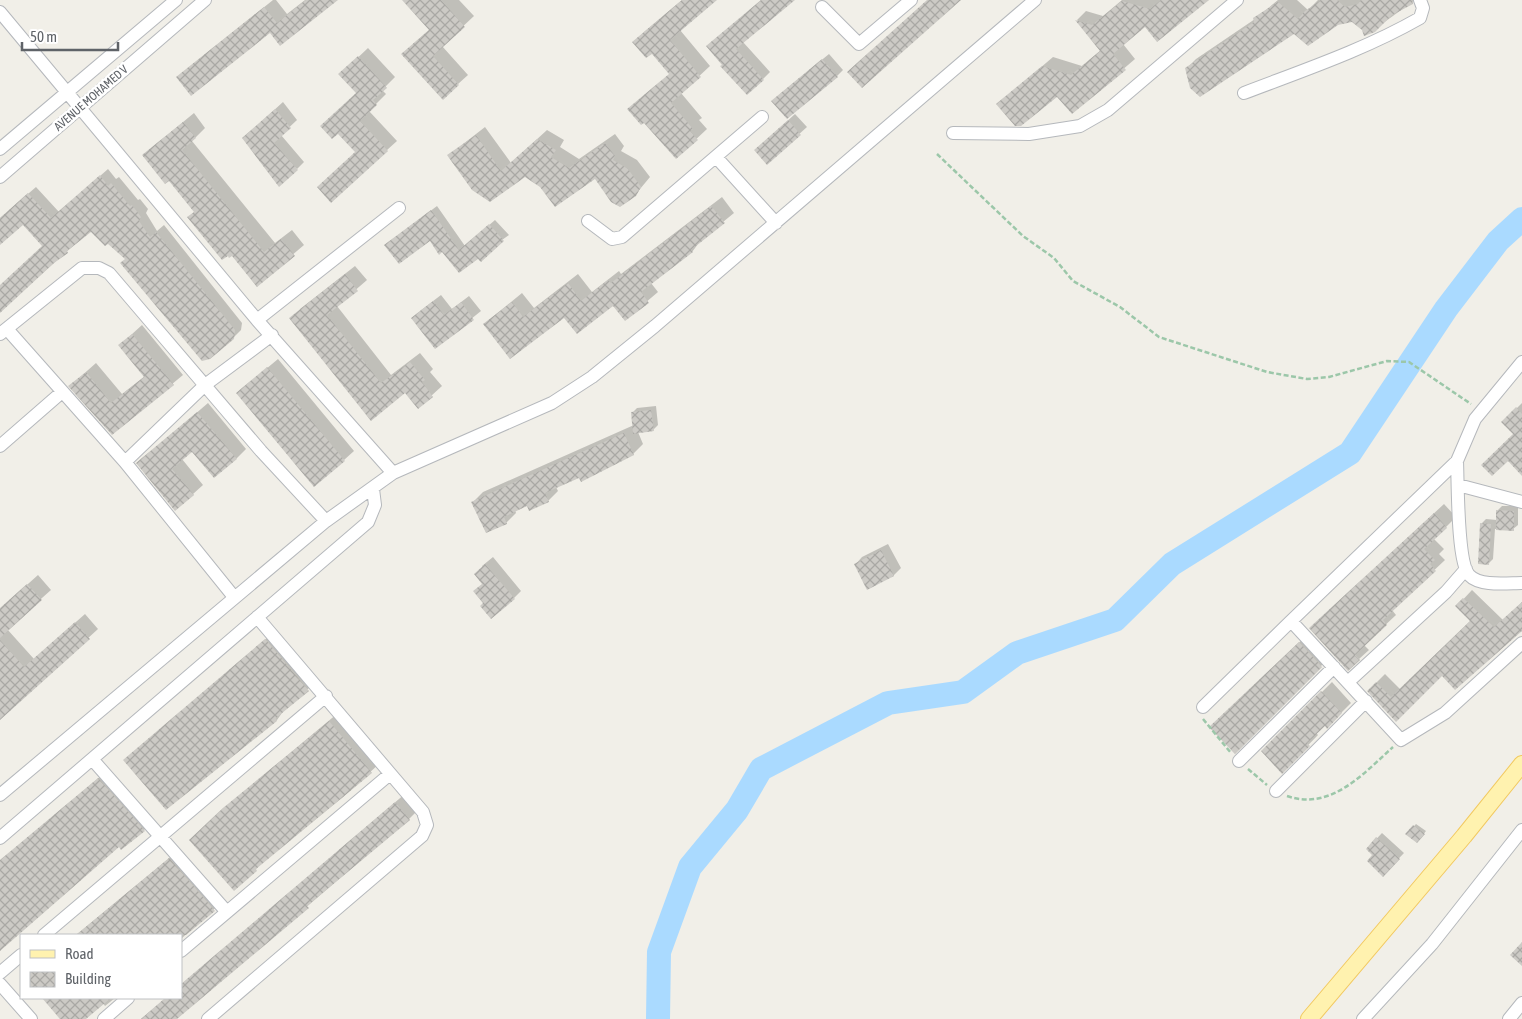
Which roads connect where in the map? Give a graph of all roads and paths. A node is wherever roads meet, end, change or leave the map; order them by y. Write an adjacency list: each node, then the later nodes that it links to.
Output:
1 (176, 0): 9 (street, AVENUE MOHAMED V)
2 (205, 0): 11 (street, AVENUE MOHAMED V)
3 (910, 0): 7 (street)
4 (1035, 0): 20 (street)
5 (1237, 0): 13 (street)
6 (1420, 0): 10 (street)
7 (822, 7)
8 (0, 12): 9 (street)
9 (67, 92): 11 (street); 14 (street, AVENUE MOHAMED V)
10 (1244, 93)
11 (82, 107): 17 (street, AVENUE MOHAMED V); 21 (street)
12 (762, 117): 16 (street)
13 (953, 133)
14 (0, 149)
15 (937, 154): 27 (path)
16 (716, 157): 19 (street); 20 (street)
17 (0, 176)
18 (398, 208): 21 (street)
19 (588, 221)
20 (776, 223): 31 (street)
21 (258, 320): 23 (street)
22 (3, 331): 25 (street); 26 (street)
23 (272, 335): 25 (street); 31 (street)
24 (1522, 362): 27 (street)
25 (206, 385): 30 (street); 35 (street)
26 (62, 392): 28 (street); 30 (street)
27 (1480, 411): 29 (street)
28 (0, 446)
29 (1457, 461): 32 (street); 40 (street)
30 (125, 462): 38 (street)
31 (393, 473): 33 (street)
32 (1458, 485): 34 (street); 36 (street)
33 (373, 488): 35 (street); 39 (street)
34 (1522, 502)
35 (326, 521): 38 (street)
36 (1466, 569): 37 (street); 43 (street)
37 (1522, 583)
38 (234, 597): 52 (street)
39 (257, 616): 44 (street); 47 (street)
40 (1290, 621): 42 (street); 46 (street)
41 (1522, 643): 45 (street)
42 (1334, 667): 43 (street); 48 (street)
43 (1348, 682): 45 (street)
44 (326, 696): 50 (street); 54 (street)
45 (1366, 701): 51 (street)
46 (1203, 708)
47 (92, 759): 54 (street); 55 (street)
48 (1239, 761)
49 (1522, 764): 67 (main road)
50 (390, 774): 56 (street); 66 (street)
51 (1276, 791)
52 (0, 794)
53 (1522, 830): 68 (street)
54 (160, 835): 56 (street); 57 (street)
55 (0, 838)
56 (226, 912): 58 (street)
57 (45, 934)
58 (182, 950)
59 (20, 956): 60 (street)
60 (0, 973)
61 (0, 984): 64 (street)
62 (127, 999): 65 (street)
63 (1522, 1004): 69 (street)
64 (31, 1019)
65 (104, 1019)
66 (208, 1019)
67 (1309, 1019)
68 (1363, 1019)
69 (1509, 1019)

